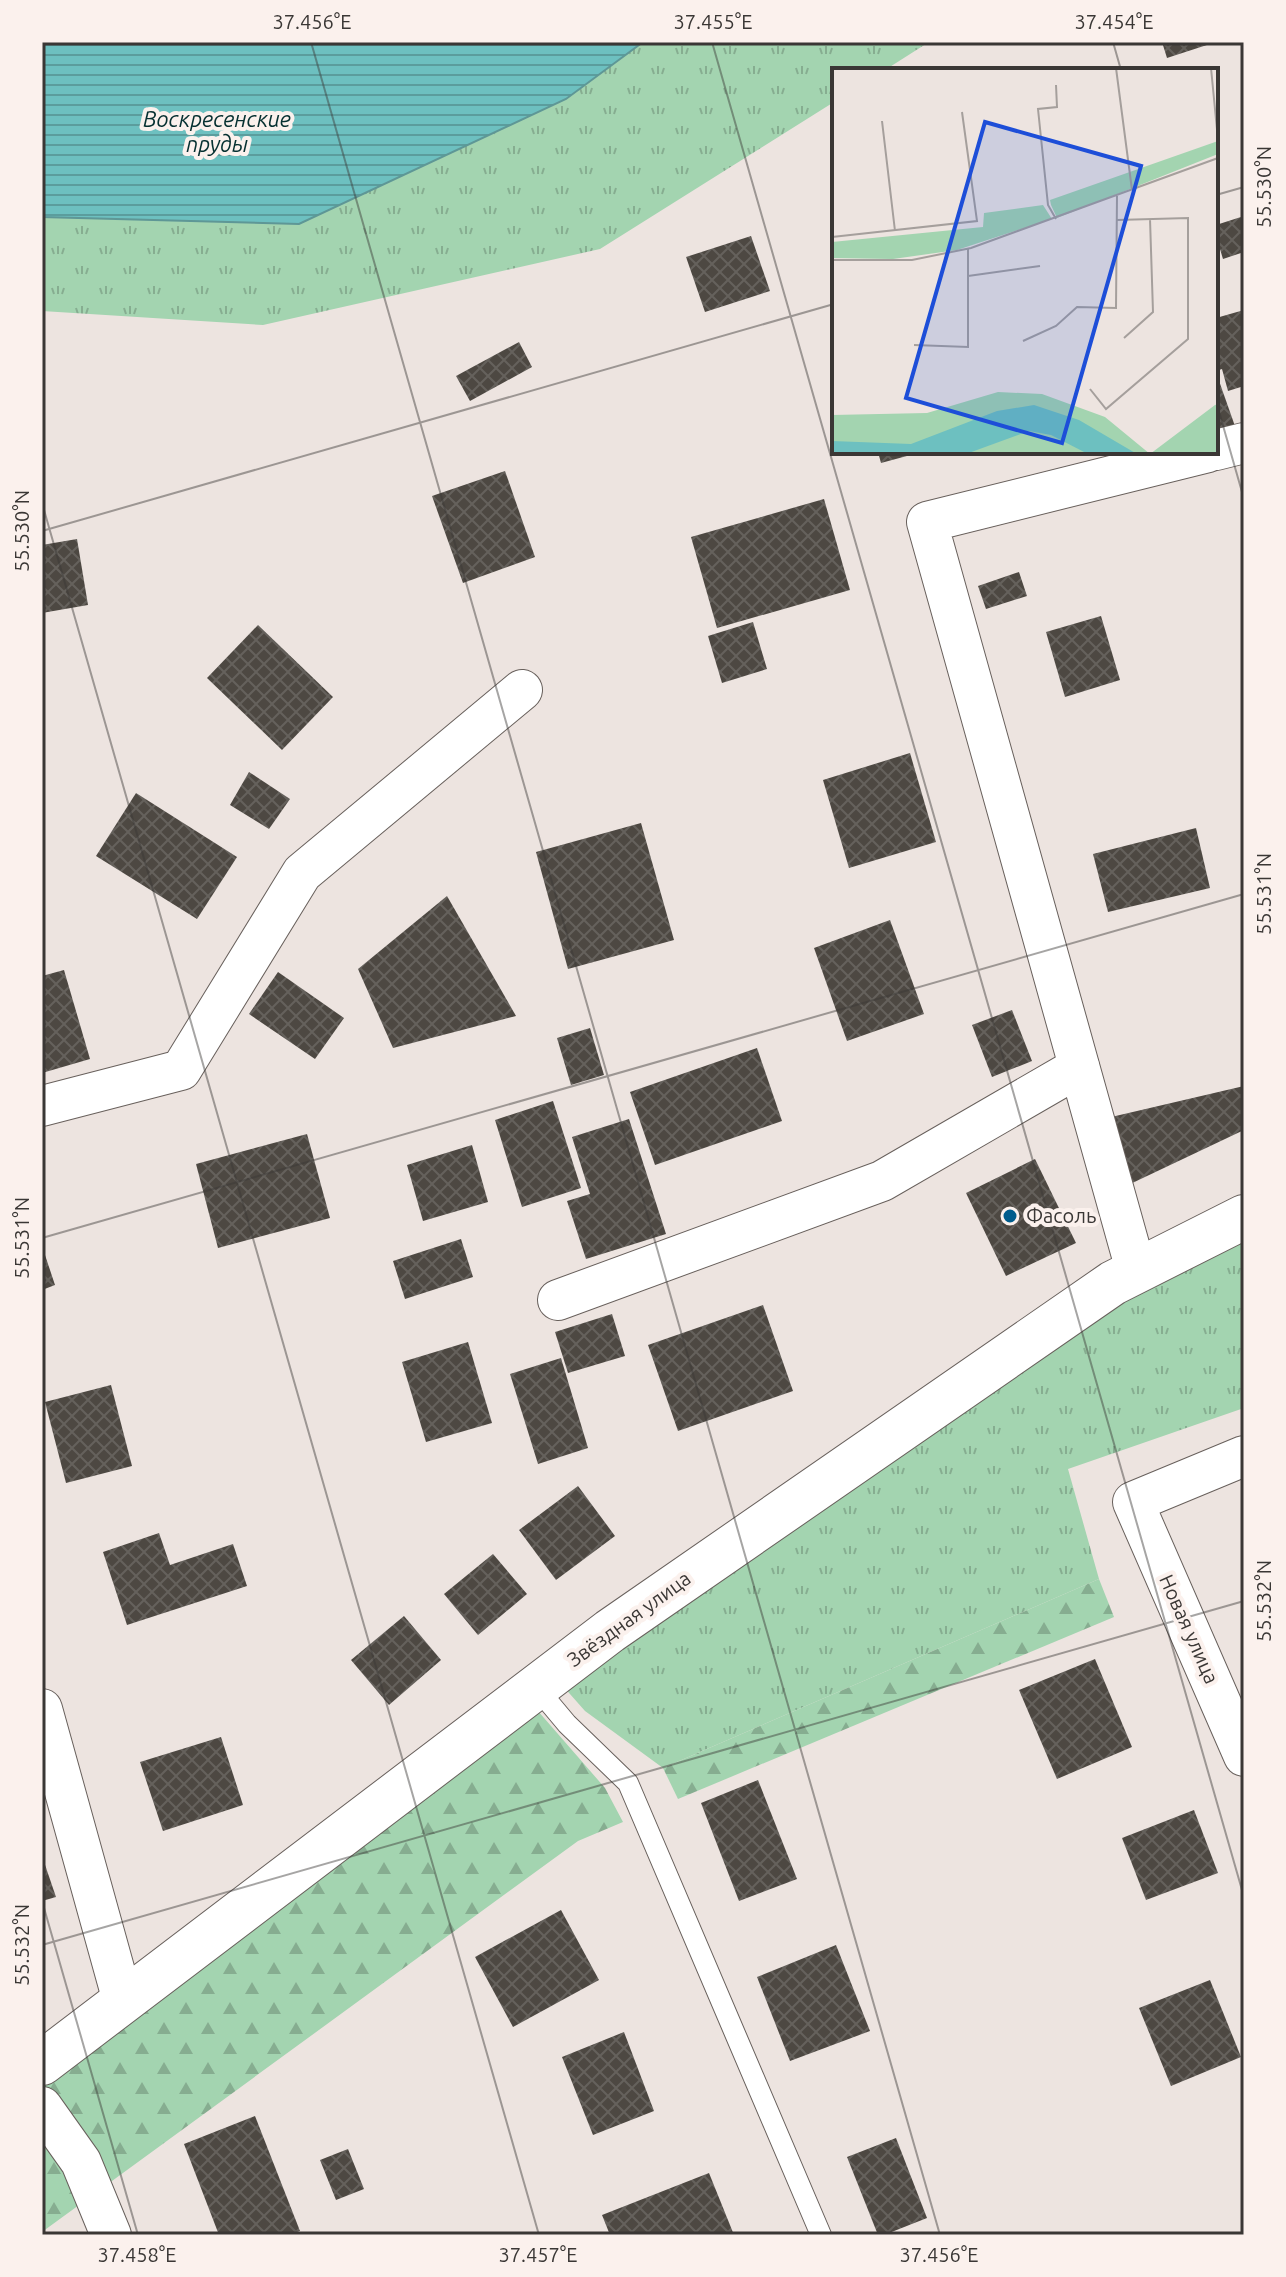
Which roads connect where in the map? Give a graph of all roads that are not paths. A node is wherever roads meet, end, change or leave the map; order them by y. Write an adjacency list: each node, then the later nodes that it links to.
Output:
1 (1244, 443): 2 (street)
2 (1218, 450)
3 (1200, 454): 5 (street)
4 (522, 690): 6 (street)
5 (1079, 1067): 8 (street); 9 (street)
6 (42, 1106)
7 (1244, 1217): 8 (street, Звёздная улица)
8 (1136, 1270): 11 (street, Звёздная улица)
9 (558, 1300)
10 (1244, 1456): 13 (street, Новая улица)
11 (536, 1687): 15 (street, Звёздная улица); 19 (lane)
12 (42, 1709): 14 (street)
13 (1244, 1756)
14 (57, 1822): 15 (street)
15 (123, 2001): 16 (street, Звёздная улица)
16 (42, 2063)
17 (42, 2107): 18 (street)
18 (111, 2235)
19 (821, 2235)

